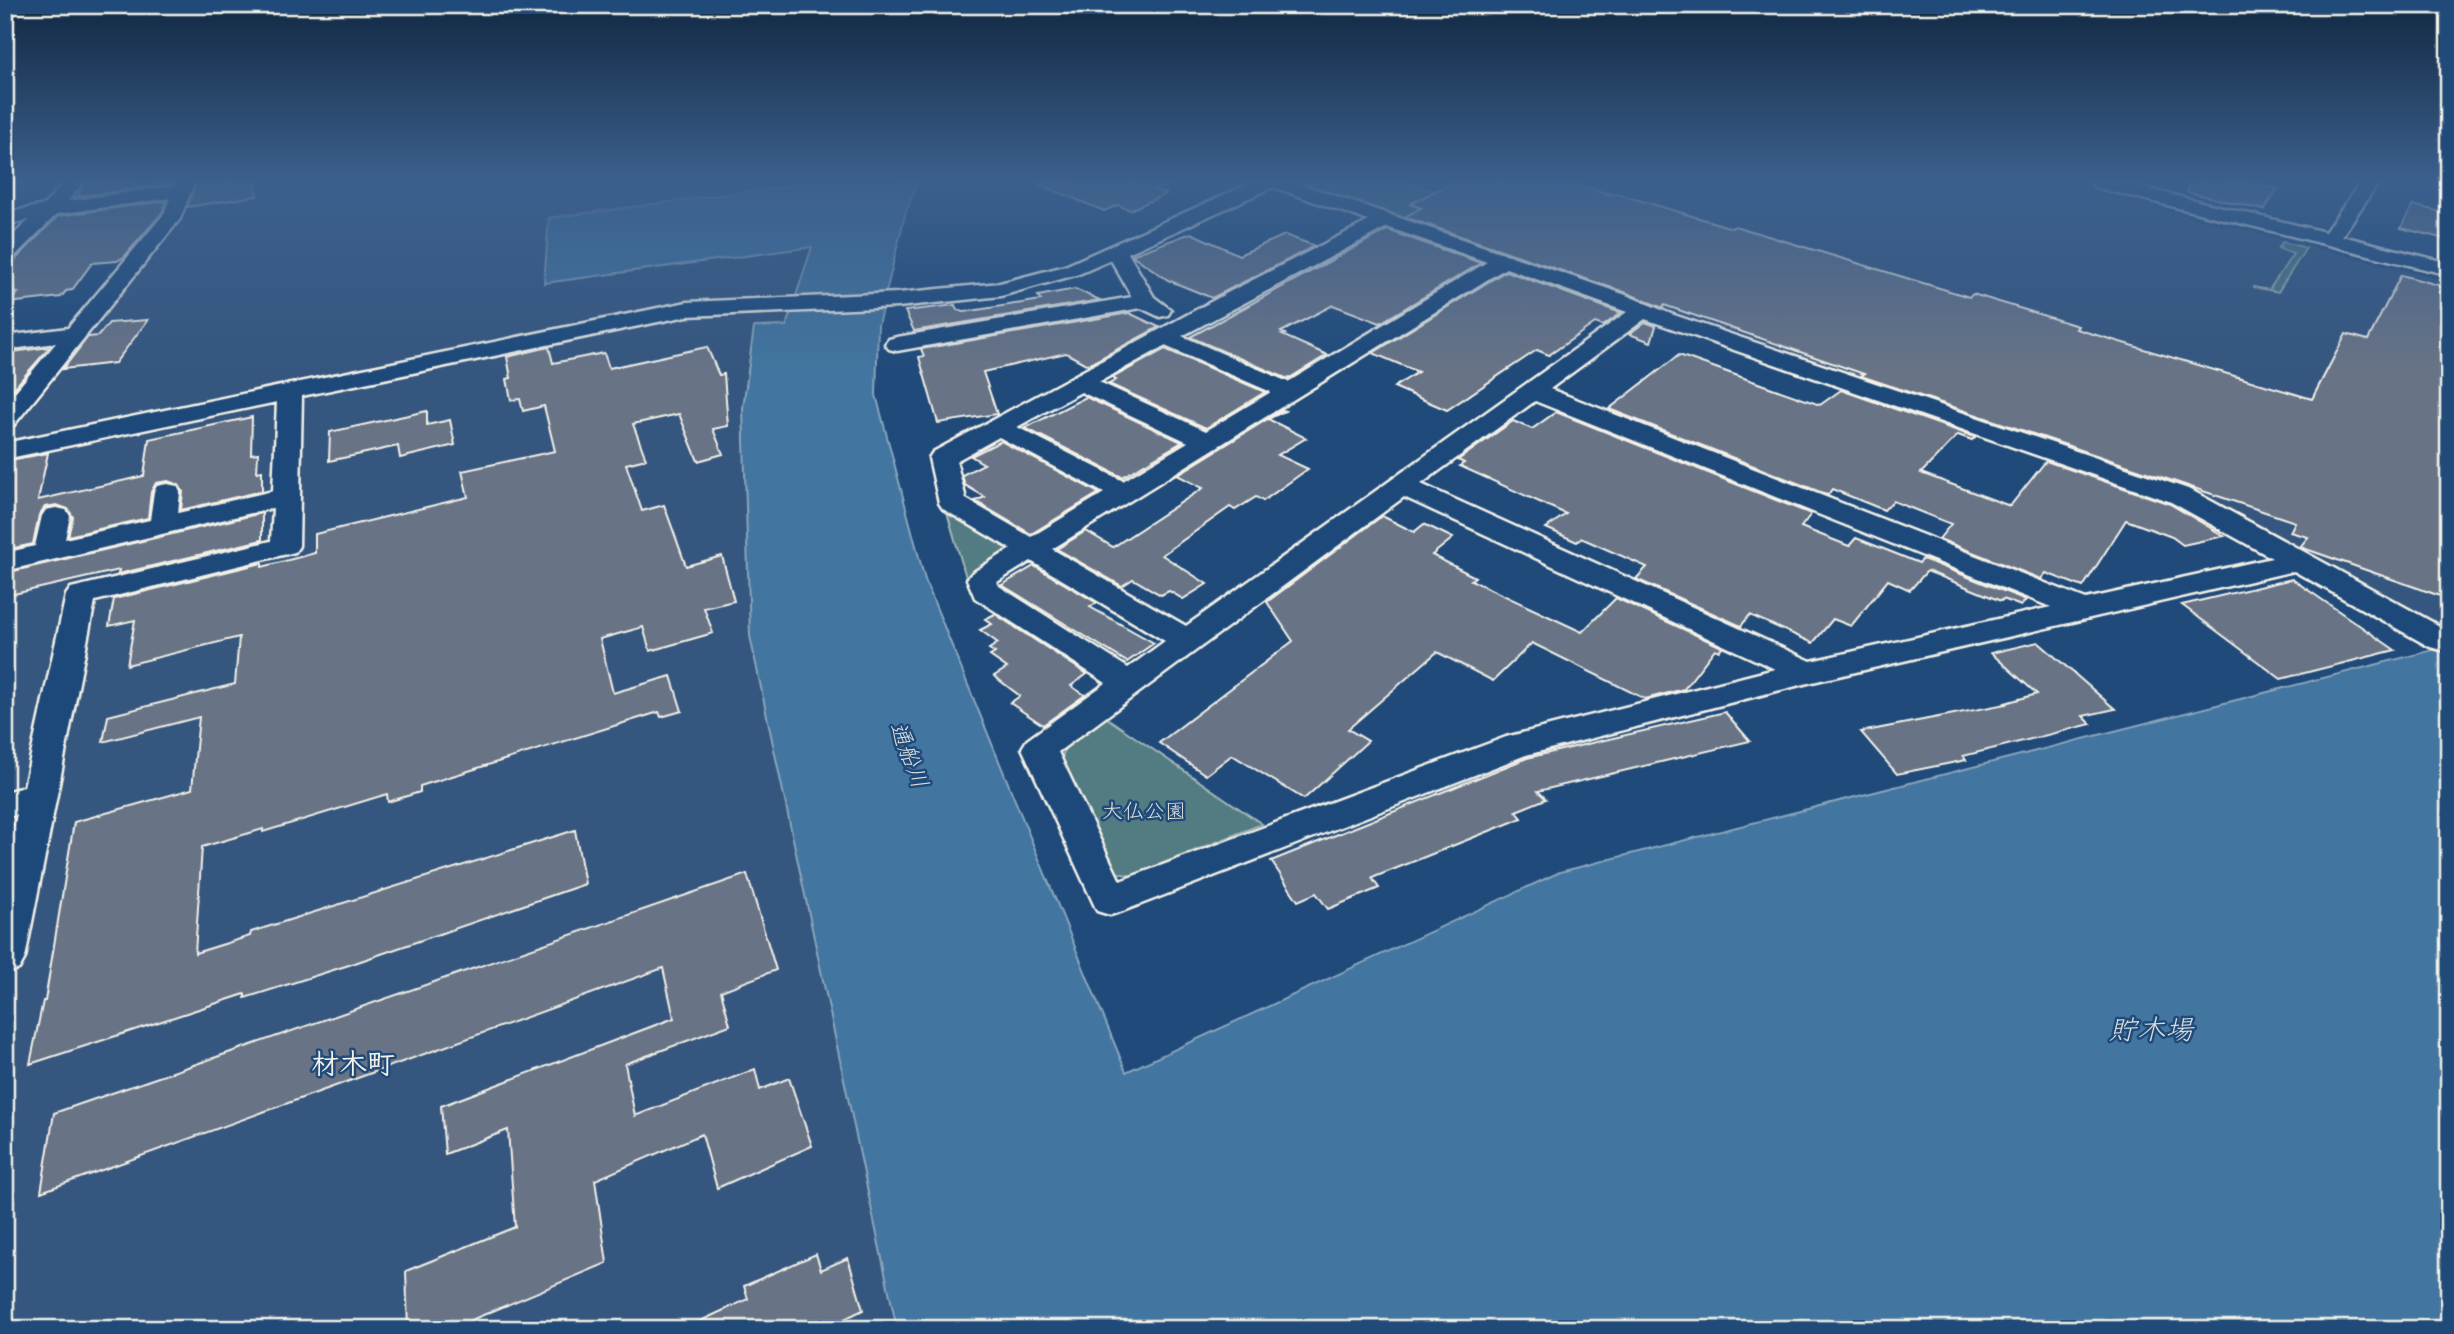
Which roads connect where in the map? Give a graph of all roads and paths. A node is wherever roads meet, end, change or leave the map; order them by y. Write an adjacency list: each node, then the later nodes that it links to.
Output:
1 (148, 245): 12 (street)
2 (1127, 245): 6 (street)
3 (1338, 245): 11 (street)
4 (1458, 245): 7 (street)
5 (2355, 245): 8 (street)
6 (1116, 250): 9 (street); 19 (street)
7 (1503, 261): 10 (street); 17 (street)
8 (2449, 269)
9 (1145, 300): 11 (street); 15 (street)
10 (1642, 311): 18 (street); 32 (street)
11 (1191, 323): 13 (street)
12 (75, 334): 14 (street); 20 (street)
13 (1165, 337): 16 (street); 17 (street)
14 (5, 343)
15 (897, 344)
16 (1082, 383): 21 (street); 22 (street)
17 (1288, 391): 22 (street)
18 (1532, 391): 24 (street); 34 (street)
19 (290, 393): 23 (street); 27 (street)
20 (5, 419)
21 (1000, 428): 26 (street); 30 (street)
22 (1206, 441): 26 (street)
23 (5, 451)
24 (1402, 486): 36 (street); 37 (street)
25 (167, 492): 29 (street)
26 (1123, 492): 30 (street)
27 (288, 496): 29 (street); 39 (street)
28 (56, 516): 31 (street)
29 (163, 526): 31 (street)
30 (1031, 549): 36 (street); 38 (street)
31 (48, 552): 33 (street)
32 (2298, 561): 34 (street); 35 (street)
33 (5, 562)
34 (2082, 609): 37 (street)
35 (2449, 638)
36 (1188, 641): 38 (street)
37 (1808, 672): 38 (street)
38 (1129, 684)
39 (40, 795): 40 (street); 41 (street)
40 (5, 805)
41 (5, 958)

